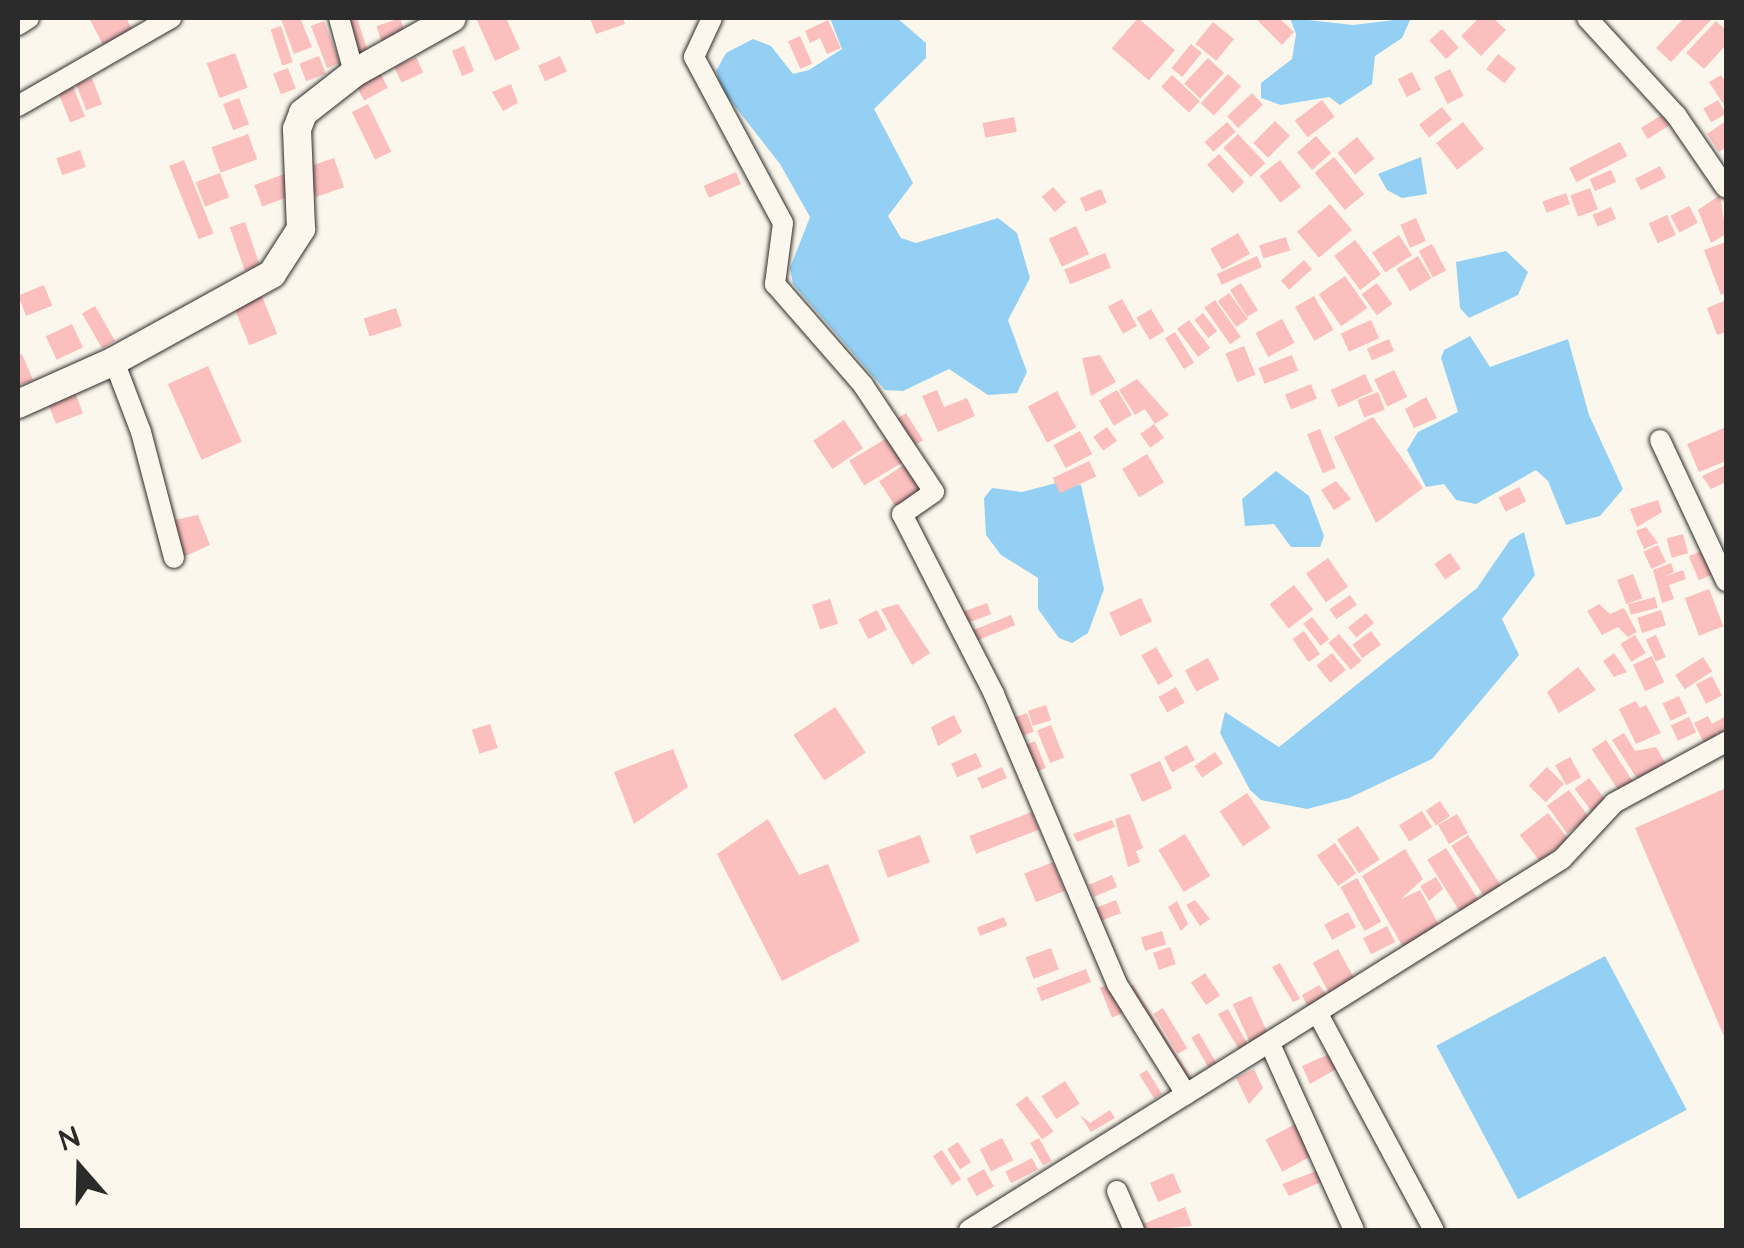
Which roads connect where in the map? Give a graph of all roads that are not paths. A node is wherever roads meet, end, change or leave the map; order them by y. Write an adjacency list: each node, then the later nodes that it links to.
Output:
1 (29, 18): 7 (street)
2 (171, 18): 9 (street)
3 (339, 18): 8 (street)
4 (452, 18): 8 (street)
5 (712, 18): 19 (street)
6 (1587, 18): 10 (street)
7 (18, 24)
8 (354, 73): 11 (street)
9 (18, 106)
10 (1726, 188)
11 (114, 361): 12 (street); 14 (street)
12 (18, 404)
13 (1660, 440): 15 (street)
14 (174, 558)
15 (1726, 581)
16 (1726, 742): 17 (street)
17 (1318, 1014): 18 (street); 24 (street)
18 (1270, 1044): 19 (street); 23 (street)
19 (1186, 1094): 21 (street)
20 (1117, 1191): 22 (street)
21 (969, 1230)
22 (1134, 1230)
23 (1354, 1230)
24 (1434, 1230)

